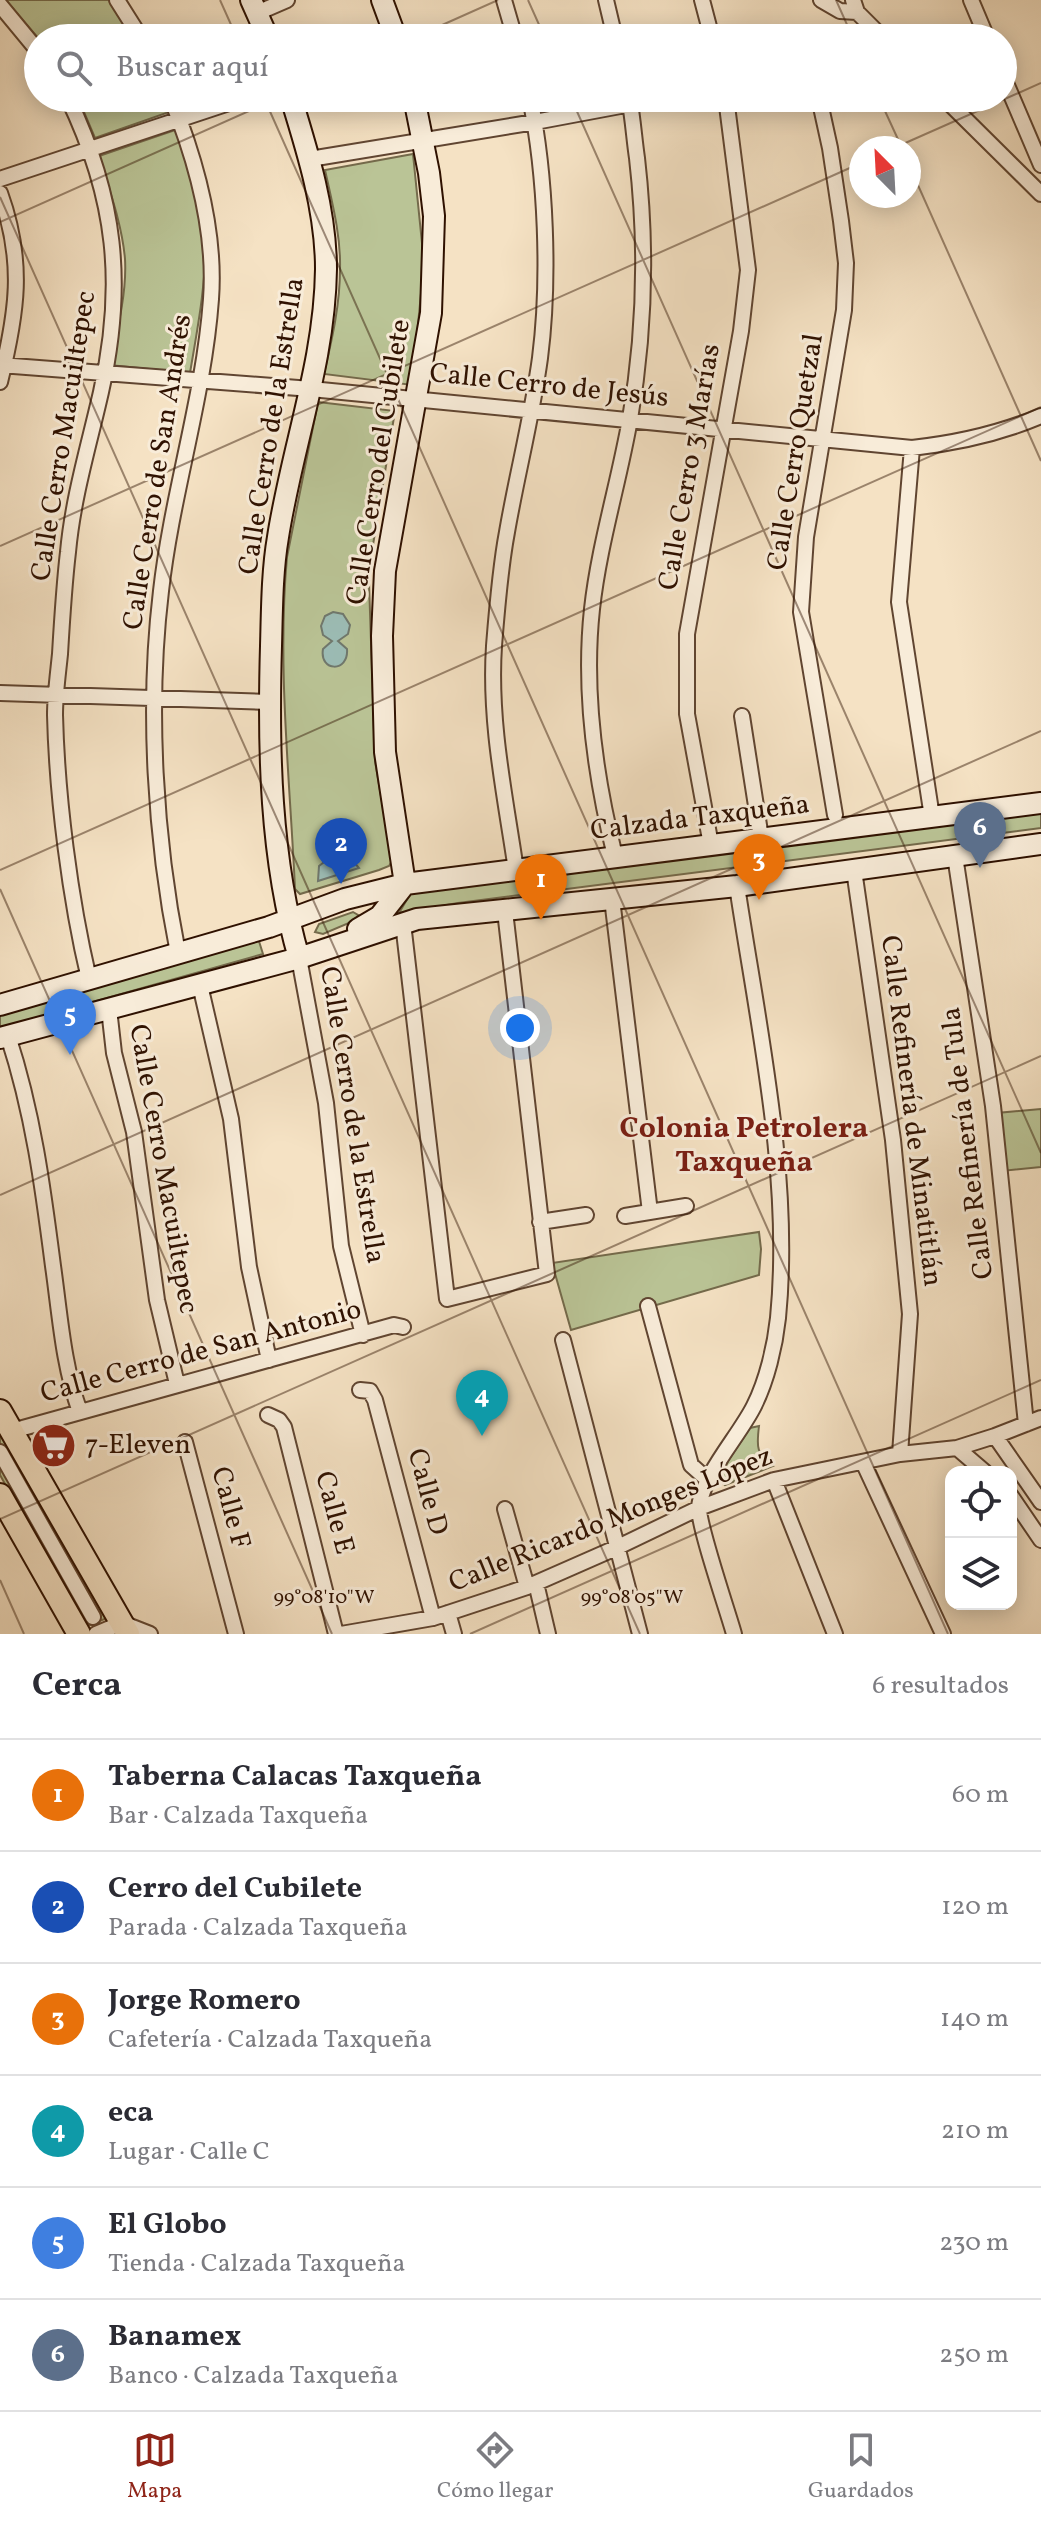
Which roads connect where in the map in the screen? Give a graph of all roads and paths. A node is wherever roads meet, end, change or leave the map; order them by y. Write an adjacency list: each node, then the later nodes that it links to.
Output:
1 (117, 0): 12 (street)
2 (287, 0): 10 (street)
3 (382, 0): 13 (main road)
4 (504, 0): 14 (street)
5 (606, 0): 15 (street)
6 (702, 0): 16 (street)
7 (821, 0): 11 (street)
8 (971, 0): 18 (street)
9 (0, 5): 19 (street)
10 (254, 6)
11 (855, 6): 17 (street)
12 (132, 24)
13 (391, 24)
14 (511, 24)
15 (612, 24)
16 (708, 24)
17 (871, 24)
18 (981, 24)
19 (24, 34)
20 (1017, 109): 37 (street)
21 (74, 112): 35 (street, Calle Cerro Macuiltepec)
22 (177, 112): 32 (street, Calle Cerro de San Andrés)
23 (198, 112): 32 (street)
24 (295, 112): 36 (main road, Calle Cerro de la Estrella)
25 (417, 112): 34 (main road, Calle Cerro del Cubilete)
26 (533, 112): 33 (street)
27 (580, 112): 33 (street)
28 (630, 112): 49 (street)
29 (728, 112): 50 (street, Calle Cerro 3 Marías)
30 (822, 112): 51 (street, Calle Cerro Quetzal)
31 (958, 112): 40 (street)
32 (179, 118): 35 (street); 43 (street, Calle Cerro de San Andrés)
33 (535, 122): 34 (street); 47 (street)
34 (424, 141): 36 (street); 46 (main road, Calle Cerro del Cubilete)
35 (89, 150): 38 (street); 42 (street, Calle Cerro Macuiltepec)
36 (310, 159): 45 (main road, Calle Cerro de la Estrella)
37 (1041, 165)
38 (0, 179)
39 (0, 193): 41 (street)
40 (1041, 194)
41 (2, 365): 42 (street, Calle Cerro de Jesús); 44 (street)
42 (105, 373): 43 (street, Calle Cerro de Jesús); 54 (street, Calle Cerro Macuiltepec)
43 (200, 381): 45 (street, Calle Cerro de Jesús); 55 (street, Calle Cerro de San Andrés)
44 (0, 382)
45 (311, 389): 46 (street, Calle Cerro de Jesús); 56 (main road, Calle Cerro de la Estrella)
46 (417, 399): 47 (street, Calle Cerro de Jesús); 68 (main road, Calle Cerro del Cubilete)
47 (531, 411): 49 (street, Calle Cerro de Jesús); 66 (street)
48 (1041, 416): 52 (street, Calle Cerro de Jesús)
49 (630, 420): 50 (street, Calle Cerro de Jesús); 64 (street)
50 (724, 430): 51 (street, Calle Cerro de Jesús); 63 (street, Calle Cerro 3 Marías)
51 (823, 439): 52 (street, Calle Cerro de Jesús); 59 (street, Calle Cerro Quetzal)
52 (912, 448): 60 (street)
53 (0, 693): 54 (street)
54 (56, 693): 55 (street); 77 (street, Calle Cerro Macuiltepec)
55 (155, 697): 56 (street); 74 (street, Calle Cerro de San Andrés)
56 (269, 702): 72 (main road, Calle Cerro de la Estrella)
57 (742, 716): 61 (street)
58 (1041, 803): 60 (main road, Calzada Taxqueña)
59 (835, 815)
60 (932, 817): 61 (main road, Calzada Taxqueña)
61 (761, 838): 63 (main road, Calzada Taxqueña)
62 (1041, 844): 65 (main road)
63 (711, 845): 64 (main road, Calzada Taxqueña)
64 (615, 856): 66 (main road, Calzada Taxqueña)
65 (955, 856): 67 (main road); 98 (street, Calle Refinería de Tula)
66 (516, 870): 68 (main road, Calzada Taxqueña)
67 (854, 870): 69 (main road); 104 (street, Calle Refinería de Minatitlán)
68 (405, 884): 72 (main road, Calzada Taxqueña); 75 (main road)
69 (737, 886): 70 (main road); 108 (street)
70 (612, 899): 71 (main road); 83 (street)
71 (505, 911): 73 (main road); 86 (street)
72 (289, 921): 74 (main road, Calzada Taxqueña); 76 (main road, Calle Cerro de la Estrella)
73 (403, 923): 75 (main road); 86 (street)
74 (176, 944): 77 (main road, Calzada Taxqueña)
75 (320, 951): 76 (main road)
76 (299, 958): 78 (main road); 89 (street, Calle Cerro de la Estrella)
77 (89, 979): 79 (main road, Calzada Taxqueña)
78 (200, 985): 80 (main road); 91 (street)
79 (0, 1005)
80 (109, 1009): 81 (main road); 92 (street, Calle Cerro Macuiltepec)
81 (4, 1037): 95 (street)
82 (686, 1206): 83 (street)
83 (650, 1212): 85 (street)
84 (586, 1215): 86 (street)
85 (625, 1216)
86 (540, 1222)
87 (648, 1306): 108 (street)
88 (403, 1327): 89 (street, Calle Cerro de San Antonio)
89 (363, 1335): 91 (street, Calle Cerro de San Antonio)
90 (563, 1340): 115 (street)
91 (269, 1360): 92 (street, Calle Cerro de San Antonio)
92 (177, 1384): 95 (street, Calle Cerro de San Antonio)
93 (360, 1390): 117 (street, Calle D)
94 (0, 1411): 99 (main road)
95 (80, 1412): 99 (street, Calle Cerro de San Antonio)
96 (268, 1415): 124 (street, Calle E)
97 (1041, 1418): 98 (street, Calle Ricardo Monges López)
98 (1026, 1424): 100 (street, Calle Ricardo Monges López)
99 (12, 1431): 119 (main road)
100 (995, 1436): 102 (street, Calle Ricardo Monges López); 110 (street)
101 (185, 1442): 123 (street, Calle F)
102 (957, 1448): 104 (street, Calle Ricardo Monges López); 106 (street)
103 (0, 1452): 118 (street)
104 (900, 1454): 105 (street, Calle Ricardo Monges López)
105 (863, 1462): 107 (street, Calle Ricardo Monges López); 130 (street)
106 (978, 1466)
107 (774, 1480): 112 (street, Calle Ricardo Monges López); 129 (street)
108 (709, 1481): 112 (street)
109 (0, 1495): 118 (main road)
110 (1041, 1502)
111 (1017, 1505): 114 (street)
112 (699, 1508): 115 (street, Calle Ricardo Monges López); 128 (street)
113 (505, 1509): 116 (street)
114 (1041, 1540)
115 (618, 1547): 116 (street, Calle Ricardo Monges López); 127 (street)
116 (532, 1585): 117 (street, Calle Ricardo Monges López); 126 (street)
117 (441, 1616): 120 (street, Calle Ricardo Monges López); 125 (street, Calle D)
118 (86, 1625)
119 (125, 1629): 121 (street); 122 (street)
120 (359, 1633): 124 (street, Calle Ricardo Monges López)
121 (96, 1634)
122 (150, 1634)
123 (236, 1634)
124 (339, 1634)
125 (454, 1634)
126 (548, 1634)
127 (640, 1634)
128 (734, 1634)
129 (835, 1634)
130 (943, 1634)

